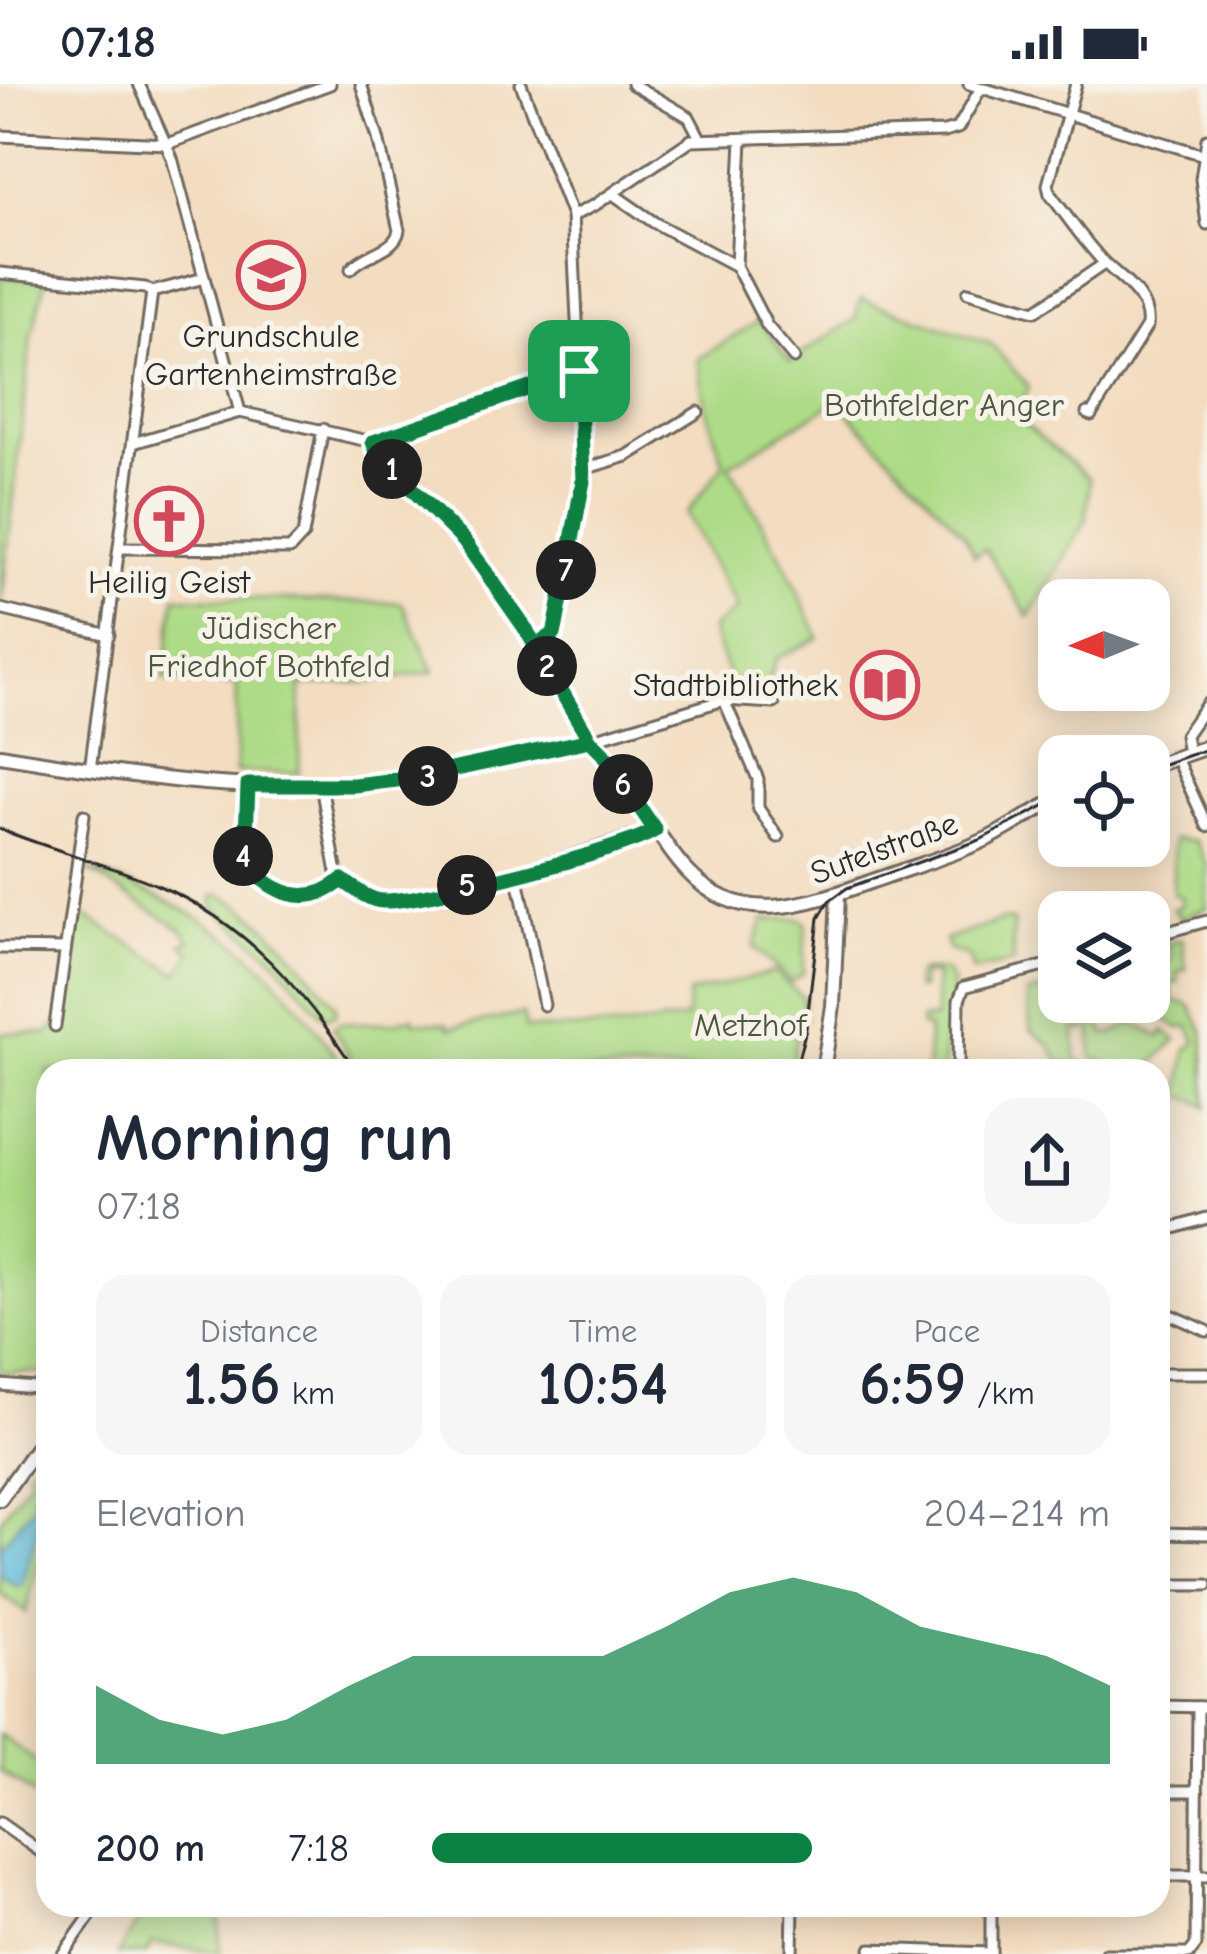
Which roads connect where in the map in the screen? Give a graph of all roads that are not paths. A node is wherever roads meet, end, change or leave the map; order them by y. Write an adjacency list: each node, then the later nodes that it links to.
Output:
1 (139, 84): 13 (street)
2 (330, 84): 13 (street)
3 (361, 84): 20 (street)
4 (521, 84): 16 (street)
5 (632, 84): 10 (street)
6 (1076, 84): 8 (street)
7 (975, 86): 8 (street); 11 (street)
8 (1067, 115): 14 (street); 18 (street)
9 (0, 136): 13 (street)
10 (700, 138): 11 (street); 15 (street)
11 (742, 139): 19 (street)
12 (1207, 139): 14 (street)
13 (167, 144): 22 (street)
14 (1206, 156): 17 (street)
15 (613, 194): 16 (street); 19 (street)
16 (572, 216): 26 (street)
17 (1207, 224)
18 (1104, 264): 24 (street); 29 (street)
19 (736, 266): 25 (street)
20 (351, 269)
21 (0, 273): 23 (street)
22 (204, 278): 23 (street); 27 (street)
23 (152, 292): 32 (street)
24 (968, 292)
25 (794, 358)
26 (579, 371): 31 (street); 33 (street)
27 (240, 412): 30 (street); 32 (street)
28 (698, 412): 33 (street)
29 (1087, 412)
30 (323, 429): 31 (street); 34 (street)
31 (373, 442): 37 (street, Sutelstraße)
32 (134, 443): 34 (street)
33 (584, 469): 37 (street)
34 (121, 548): 36 (street)
35 (0, 609): 36 (street)
36 (109, 635): 46 (street)
37 (535, 647): 41 (street, Sutelstraße)
38 (724, 700): 39 (street); 41 (street); 53 (street)
39 (774, 703)
40 (1207, 704): 44 (street)
41 (590, 740): 48 (main road); 52 (main road, Sutelstraße)
42 (1207, 747): 44 (main road)
43 (0, 755): 46 (main road)
44 (1182, 756): 45 (main road); 51 (street)
45 (1170, 760)
46 (90, 770): 47 (main road)
47 (248, 785): 48 (main road); 55 (street)
48 (320, 786): 55 (street)
49 (1038, 811): 56 (main road, Sutelstraße)
50 (84, 815): 60 (street)
51 (1207, 826)
52 (655, 830): 54 (street); 56 (main road, Sutelstraße)
53 (778, 837)
54 (517, 873): 55 (street); 62 (street)
55 (342, 880)
56 (838, 895): 64 (main road)
57 (1207, 921): 58 (street)
58 (1170, 932)
59 (0, 948): 60 (street)
60 (65, 950): 63 (street)
61 (1038, 968): 65 (street)
62 (544, 1005)
63 (55, 1026)
64 (825, 1059)
65 (958, 1059)
66 (1207, 1217): 67 (street)
67 (1170, 1228)
68 (1170, 1315): 69 (street)
69 (1207, 1330)
70 (1170, 1373): 71 (street)
71 (1207, 1373)
72 (0, 1385): 73 (street)
73 (36, 1388)
74 (36, 1449): 75 (main road)
75 (0, 1499)
76 (1170, 1533): 77 (street)
77 (1207, 1534)
78 (1207, 1585): 79 (street)
79 (1170, 1586)
80 (1170, 1706): 81 (street)
81 (1202, 1707): 83 (street)
82 (1170, 1790): 83 (street)
83 (1197, 1791): 87 (street)
84 (0, 1822): 85 (street)
85 (36, 1848)
86 (1170, 1876): 87 (street)
87 (1202, 1876): 92 (street)
88 (89, 1917): 94 (street)
89 (793, 1917): 95 (street)
90 (991, 1917): 93 (street)
91 (871, 1949): 93 (street)
92 (1193, 1952): 96 (street)
93 (991, 1953)
94 (63, 1954)
95 (792, 1954)
96 (1106, 1954)

